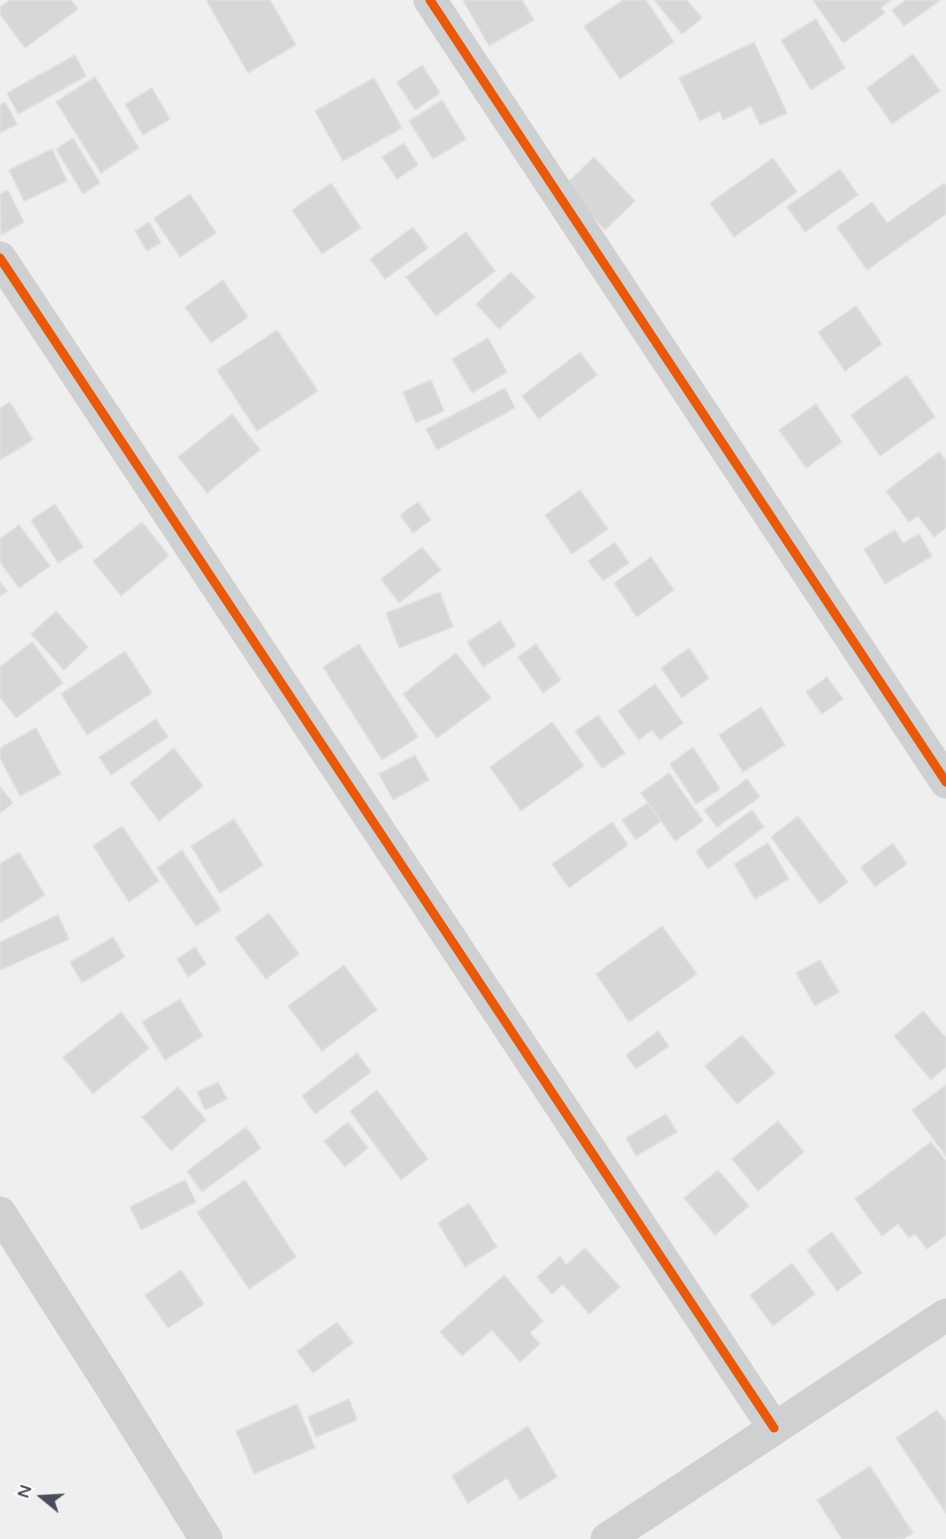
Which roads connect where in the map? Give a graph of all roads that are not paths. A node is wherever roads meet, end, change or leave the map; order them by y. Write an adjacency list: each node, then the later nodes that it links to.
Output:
1 (430, 0): 3 (street)
2 (0, 258): 6 (street)
3 (946, 782)
4 (0, 1213): 7 (street)
5 (946, 1315): 6 (street)
6 (774, 1428): 8 (street)
7 (206, 1539)
8 (607, 1539)

